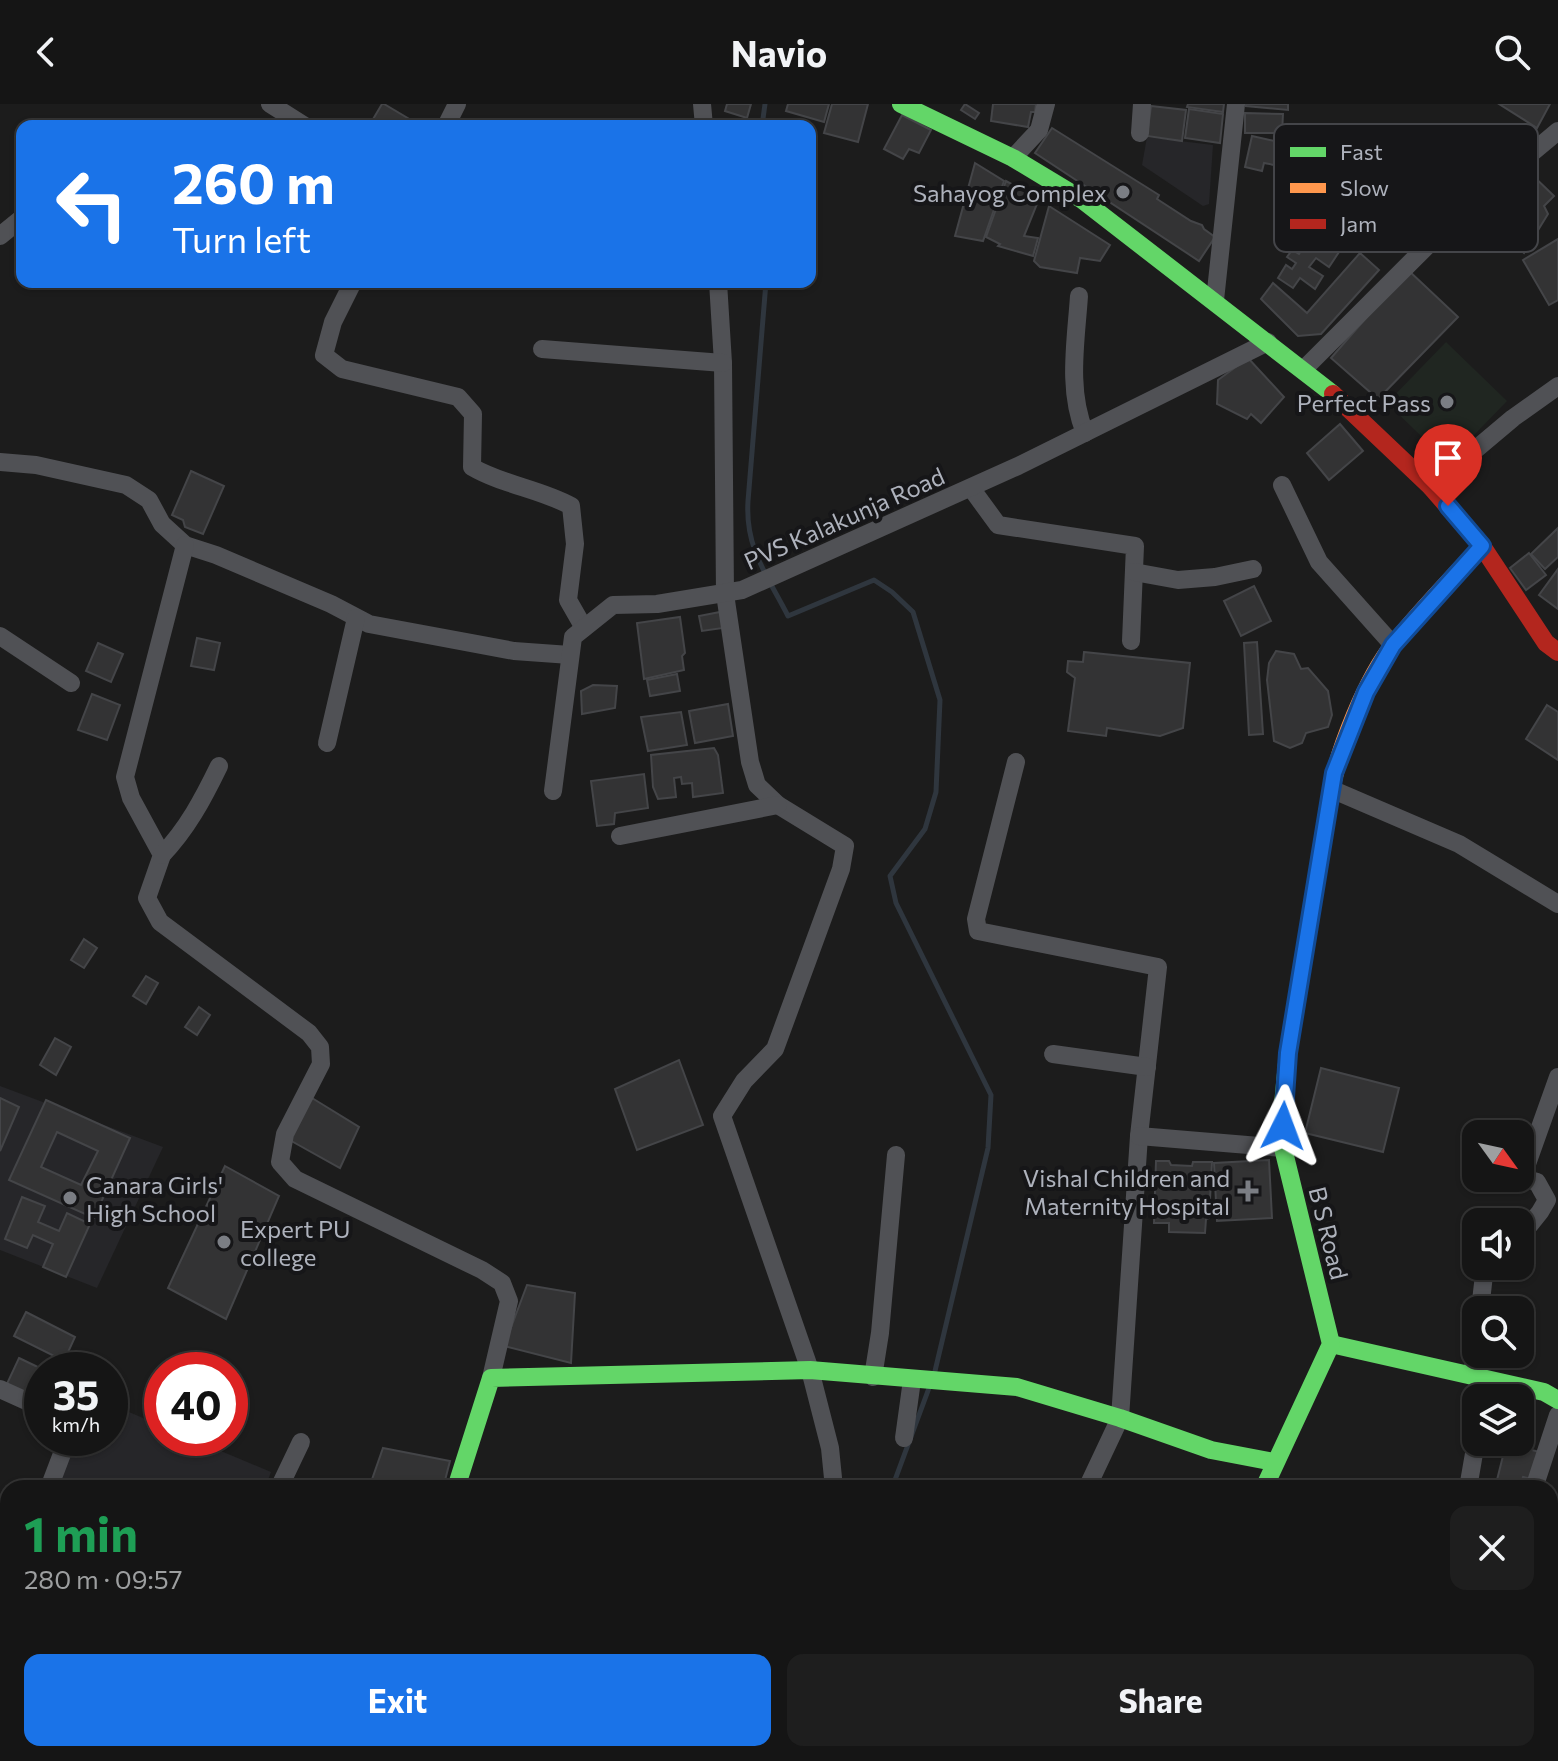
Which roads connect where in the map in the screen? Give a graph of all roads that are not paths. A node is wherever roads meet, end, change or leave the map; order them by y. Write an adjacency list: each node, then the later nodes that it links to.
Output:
1 (270, 104): 6 (street)
2 (901, 104): 10 (street)
3 (1046, 104): 10 (street)
4 (1137, 104): 8 (street)
5 (1236, 104): 17 (street)
6 (295, 120)
7 (1558, 131): 9 (street)
8 (1140, 133)
9 (1538, 148)
10 (1013, 158): 17 (street)
11 (16, 223): 12 (street)
12 (0, 236)
13 (1421, 252): 21 (street)
14 (350, 288): 34 (street)
15 (718, 288): 20 (street)
16 (1079, 296): 23 (street)
17 (1215, 300): 18 (street)
18 (1268, 342): 21 (street); 23 (street, PVS Kalakunja Road)
19 (542, 349): 20 (street)
20 (723, 363): 32 (street)
21 (1304, 369): 26 (street)
22 (1558, 386): 26 (street)
23 (1085, 433): 27 (street, PVS Kalakunja Road)
24 (0, 462): 28 (street)
25 (1282, 485): 37 (street)
26 (1431, 487): 29 (street)
27 (971, 488): 31 (street); 32 (street, PVS Kalakunja Road)
28 (185, 545): 33 (street); 48 (street)
29 (1482, 546): 37 (street, B S Road); 38 (street)
30 (1253, 569): 31 (street)
31 (1134, 572): 36 (street)
32 (734, 592): 34 (street, PVS Kalakunja Road); 46 (street)
33 (356, 618): 39 (street); 41 (street)
34 (584, 628): 39 (street, PVS Kalakunja Road)
35 (0, 636): 40 (street)
36 (1131, 641)
37 (1393, 645): 44 (street, B S Road)
38 (1558, 652)
39 (570, 655): 45 (street, PVS Kalakunja Road)
40 (71, 683)
41 (327, 743)
42 (1016, 762): 51 (street)
43 (219, 766): 48 (street)
44 (1331, 789): 49 (street); 54 (street, B S Road)
45 (553, 791)
46 (778, 805): 47 (street); 59 (street)
47 (620, 836)
48 (162, 855): 62 (street)
49 (1558, 904)
50 (1053, 1054): 51 (street)
51 (1147, 1067): 53 (street)
52 (1558, 1077): 56 (street)
53 (1139, 1136): 54 (street); 70 (street)
54 (1283, 1148): 57 (street, B S Road)
55 (896, 1155): 61 (street)
56 (1534, 1220)
57 (1331, 1344): 60 (street); 75 (street)
58 (1473, 1368): 60 (street)
59 (810, 1370): 61 (street); 62 (street); 79 (street)
60 (1472, 1376): 64 (street)
61 (873, 1377): 63 (street)
62 (491, 1378): 78 (street)
63 (916, 1380): 70 (street); 71 (street)
64 (1483, 1384)
65 (0, 1389): 67 (street)
66 (1534, 1391): 68 (street)
67 (24, 1400)
68 (1558, 1400)
69 (1558, 1415): 83 (street)
70 (1120, 1418): 75 (street); 80 (street)
71 (904, 1438)
72 (301, 1442): 77 (street)
73 (61, 1456): 76 (street)
74 (1474, 1456): 82 (street)
75 (1274, 1462): 81 (street)
76 (52, 1480)
77 (283, 1480)
78 (459, 1480)
79 (833, 1480)
80 (1091, 1480)
81 (1272, 1480)
82 (1469, 1480)
83 (1537, 1480)

